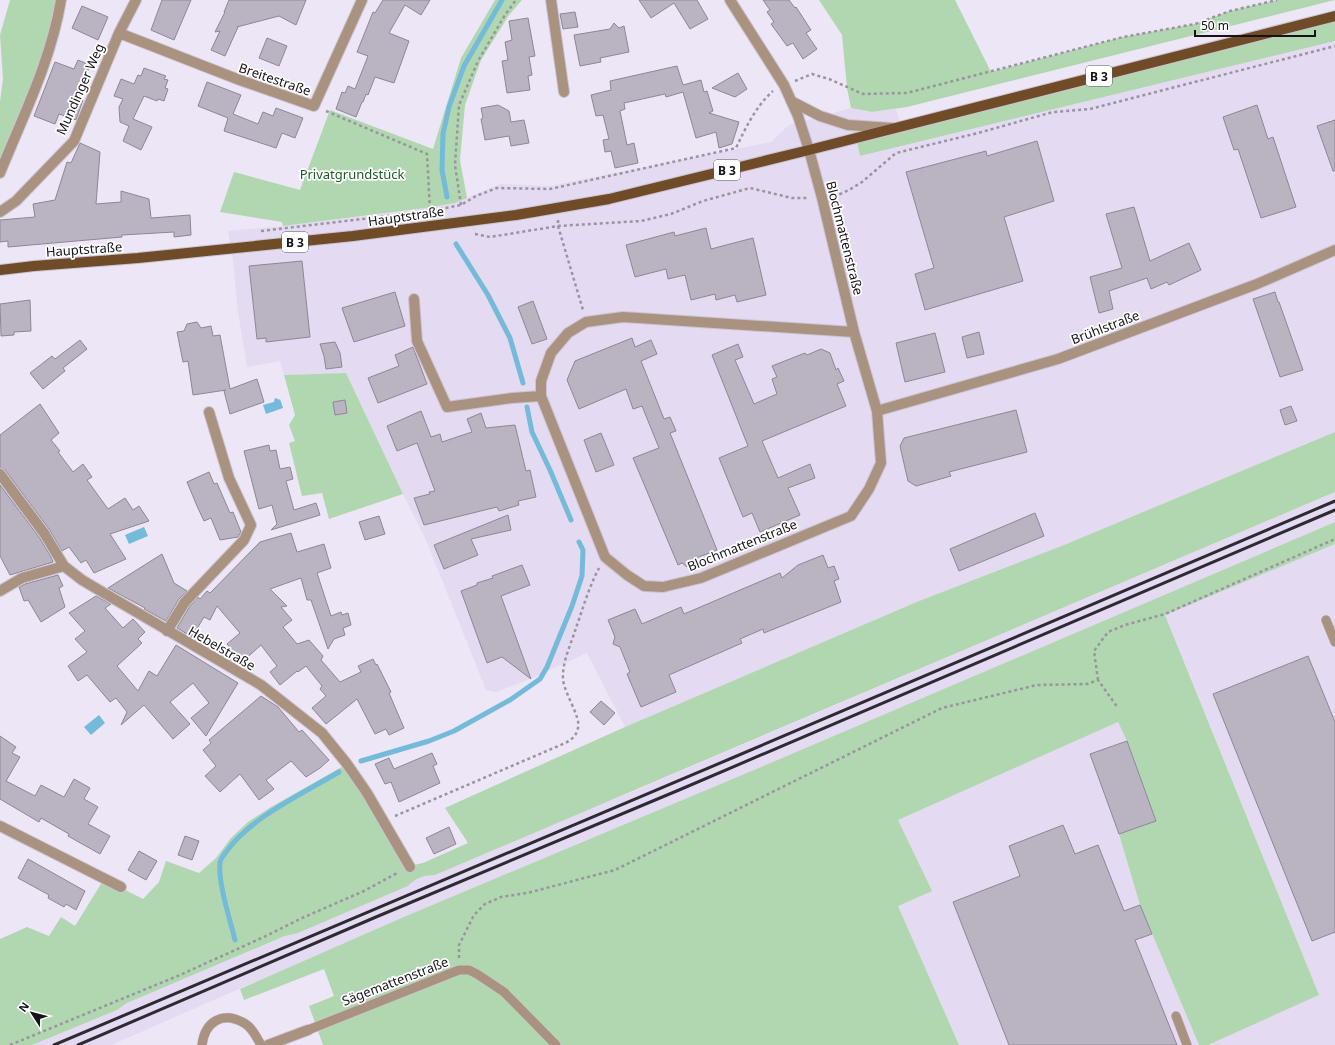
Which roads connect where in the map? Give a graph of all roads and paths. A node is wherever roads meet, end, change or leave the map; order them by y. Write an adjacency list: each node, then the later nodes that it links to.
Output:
1 (61, 0): 17 (street)
2 (136, 0): 9 (street, Mundinger Weg)
3 (362, 0): 14 (street, Breitestraße)
4 (516, 0): 11 (path)
5 (551, 0): 12 (street)
6 (730, 0): 11 (street, Blochmattenstraße)
7 (1278, 0): 11 (path)
8 (1335, 16): 15 (main road, B 3)
9 (119, 33): 14 (street, Breitestraße); 21 (street, Mundinger Weg)
10 (1335, 46): 18 (path)
11 (784, 85): 13 (street, Blochmattenstraße)
12 (564, 92)
13 (791, 101): 15 (street); 16 (street, Blochmattenstraße)
14 (314, 106): 20 (path)
15 (895, 129): 16 (main road, B 3)
16 (809, 150): 18 (street, Blochmattenstraße); 19 (main road, Hauptstraße / B 3)
17 (0, 173)
18 (822, 198): 23 (path); 28 (street, Blochmattenstraße)
19 (557, 208): 22 (main road, Hauptstraße / B 3); 23 (path)
20 (430, 211)
21 (0, 212)
22 (451, 223): 23 (path); 25 (main road, Hauptstraße / B 3)
23 (558, 226): 27 (path)
24 (1335, 250): 30 (street, Brühlstraße)
25 (0, 270)
26 (414, 299): 29 (street)
27 (586, 322): 28 (street, Blochmattenstraße); 29 (street, Blochmattenstraße)
28 (854, 332): 30 (street, Blochmattenstraße)
29 (541, 396): 34 (street, Blochmattenstraße)
30 (877, 411): 34 (street, Blochmattenstraße)
31 (209, 412): 38 (street)
32 (0, 474): 35 (street, Hebelstraße)
33 (1335, 539): 40 (path)
34 (605, 557): 42 (path)
35 (64, 566): 36 (street); 38 (street, Hebelstraße)
36 (0, 591)
37 (1326, 620): 39 (lane)
38 (167, 631): 42 (street, Hebelstraße)
39 (1335, 642)
40 (1098, 680): 41 (path); 46 (path)
41 (1118, 708)
42 (383, 822): 44 (street, Hebelstraße)
43 (0, 826): 45 (street)
44 (410, 867): 49 (path)
45 (121, 887)
46 (459, 970): 48 (lane, Sägemattenstraße); 53 (lane, Sägemattenstraße)
47 (1176, 1016): 54 (lane)
48 (308, 1030): 52 (street, Sägemattenstraße)
49 (10, 1045)
50 (202, 1045): 51 (lane)
51 (261, 1045)
52 (268, 1045)
53 (556, 1045)
54 (1187, 1045)

